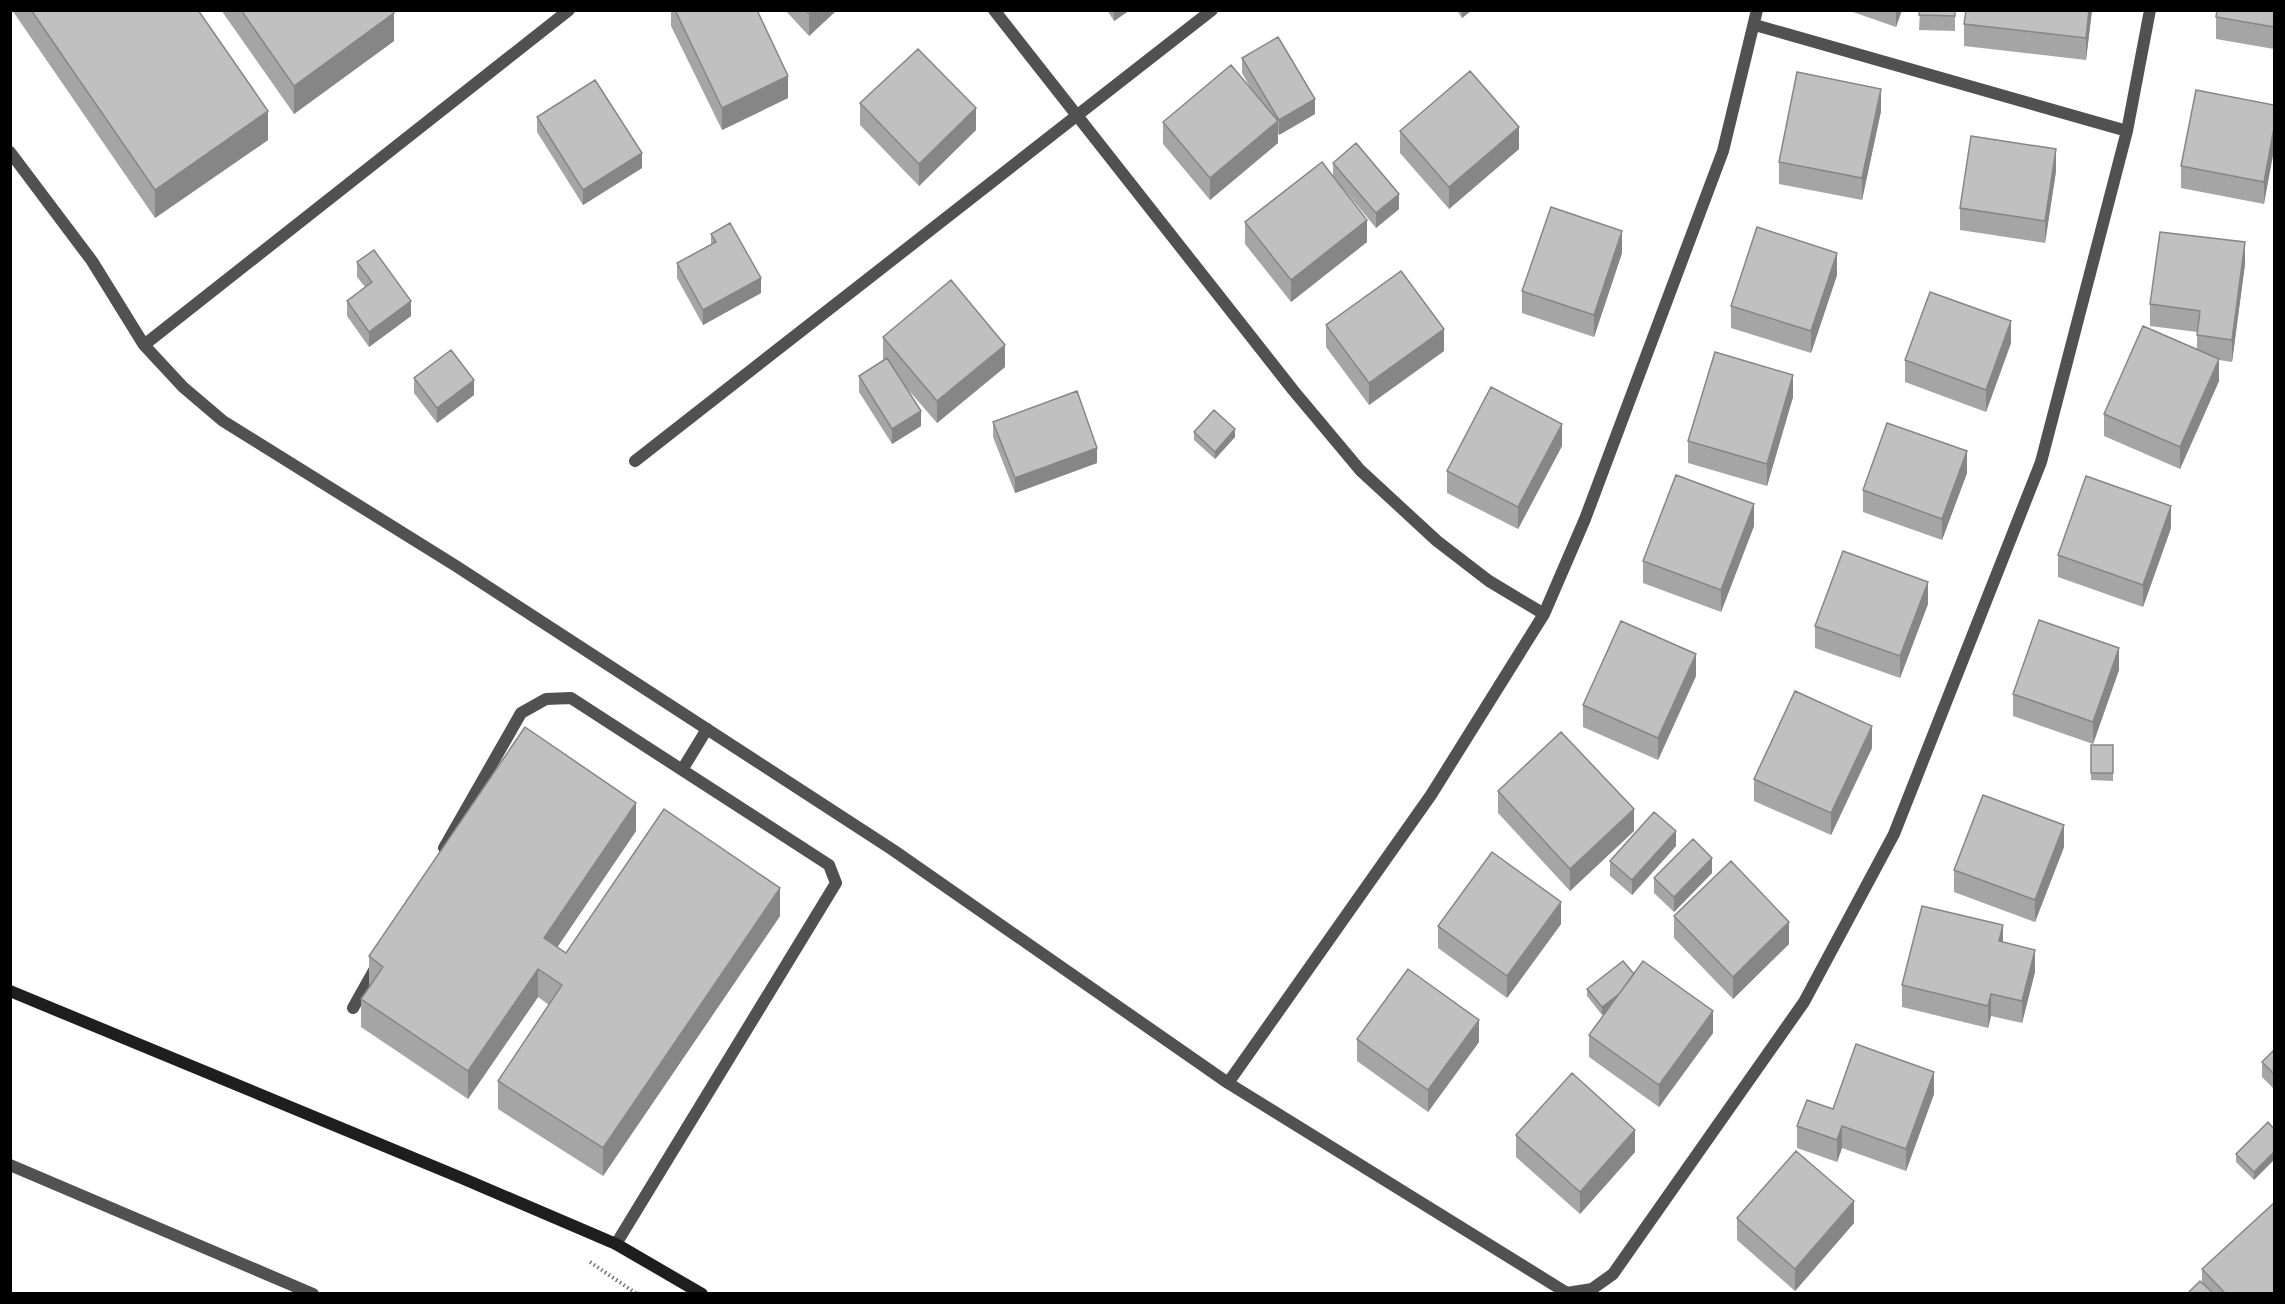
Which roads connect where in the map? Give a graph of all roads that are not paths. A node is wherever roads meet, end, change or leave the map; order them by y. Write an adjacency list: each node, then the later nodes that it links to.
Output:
1 (569, 10): 10 (street)
2 (994, 10): 7 (street)
3 (1212, 10): 7 (street)
4 (1757, 10): 6 (street)
5 (2150, 10): 8 (street)
6 (1755, 25): 8 (street); 12 (street)
7 (1076, 116): 11 (street); 12 (street)
8 (2127, 130): 19 (street)
9 (10, 152): 10 (street)
10 (144, 345): 13 (street)
11 (635, 461)
12 (1544, 614): 19 (street)
13 (707, 729): 14 (street); 19 (street)
14 (682, 770): 15 (street); 21 (street)
15 (440, 855)
16 (382, 957): 18 (street)
17 (10, 990): 21 (street)
18 (353, 1008)
19 (1228, 1083)
20 (10, 1166): 22 (street)
21 (616, 1244): 23 (street)
22 (313, 1293)
23 (702, 1293)

